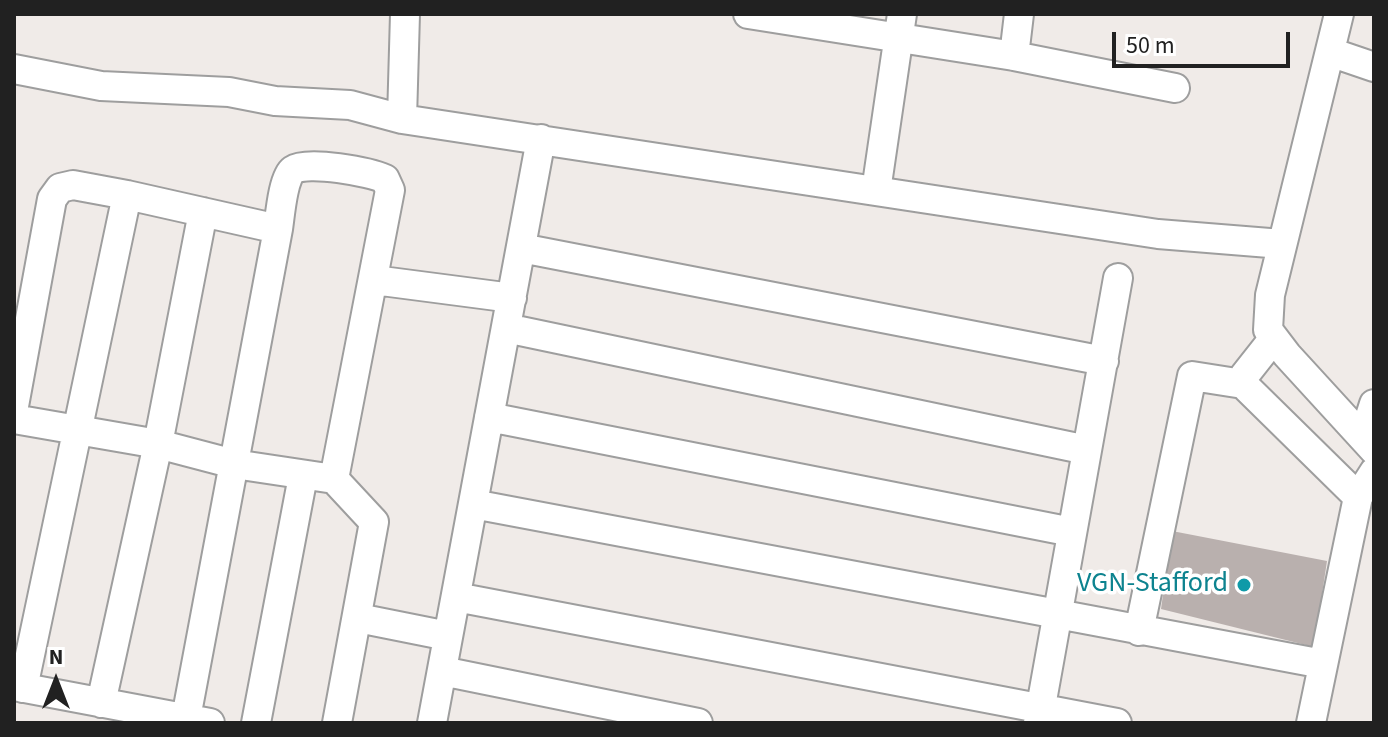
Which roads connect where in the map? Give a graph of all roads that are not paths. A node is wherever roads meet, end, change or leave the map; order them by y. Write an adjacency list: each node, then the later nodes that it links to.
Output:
1 (405, 14): 11 (street)
2 (1019, 14): 7 (street)
3 (1339, 14): 6 (street)
4 (765, 15): 5 (street)
5 (901, 26): 7 (street); 13 (street)
6 (1330, 52): 8 (street); 17 (street)
7 (1014, 56): 10 (street)
8 (1374, 67)
9 (14, 69): 11 (street)
10 (1175, 88)
11 (402, 119): 12 (street)
12 (541, 139): 13 (street); 18 (street)
13 (876, 191): 17 (street)
14 (127, 195): 15 (street); 27 (street); 30 (street)
15 (203, 212): 16 (street); 31 (street)
16 (278, 229): 20 (street); 34 (street)
17 (1282, 244): 23 (street)
18 (521, 248): 21 (street); 24 (street)
19 (1118, 278): 24 (street)
20 (374, 280): 21 (street); 37 (street)
21 (512, 298): 22 (street)
22 (506, 328): 28 (street); 33 (street)
23 (1274, 338): 25 (street); 32 (street)
24 (1104, 361): 33 (street)
25 (1243, 384): 38 (street); 44 (street)
26 (1374, 404): 32 (street)
27 (14, 406)
28 (489, 417): 39 (street); 40 (street)
29 (14, 419): 30 (street)
30 (78, 430): 31 (street); 48 (street)
31 (158, 444): 34 (street); 49 (street)
32 (1369, 444)
33 (1087, 450): 40 (street)
34 (234, 464): 36 (street); 51 (street)
35 (1374, 472): 38 (street)
36 (303, 476): 37 (street); 52 (street)
37 (334, 479): 43 (street)
38 (1358, 497): 46 (street)
39 (473, 504): 41 (street); 42 (street)
40 (1072, 532): 42 (street)
41 (456, 597): 45 (street); 50 (street)
42 (1057, 616): 44 (street); 50 (street)
43 (358, 618): 45 (street); 53 (street)
44 (1139, 631): 46 (street)
45 (448, 636): 47 (street)
46 (1323, 664): 57 (street)
47 (442, 671): 54 (street); 55 (street)
48 (18, 687): 49 (street)
49 (101, 703): 51 (street)
50 (1039, 716): 56 (street)
51 (198, 721)
52 (256, 723)
53 (337, 723)
54 (432, 723)
55 (698, 723)
56 (1117, 723)
57 (1311, 723)

